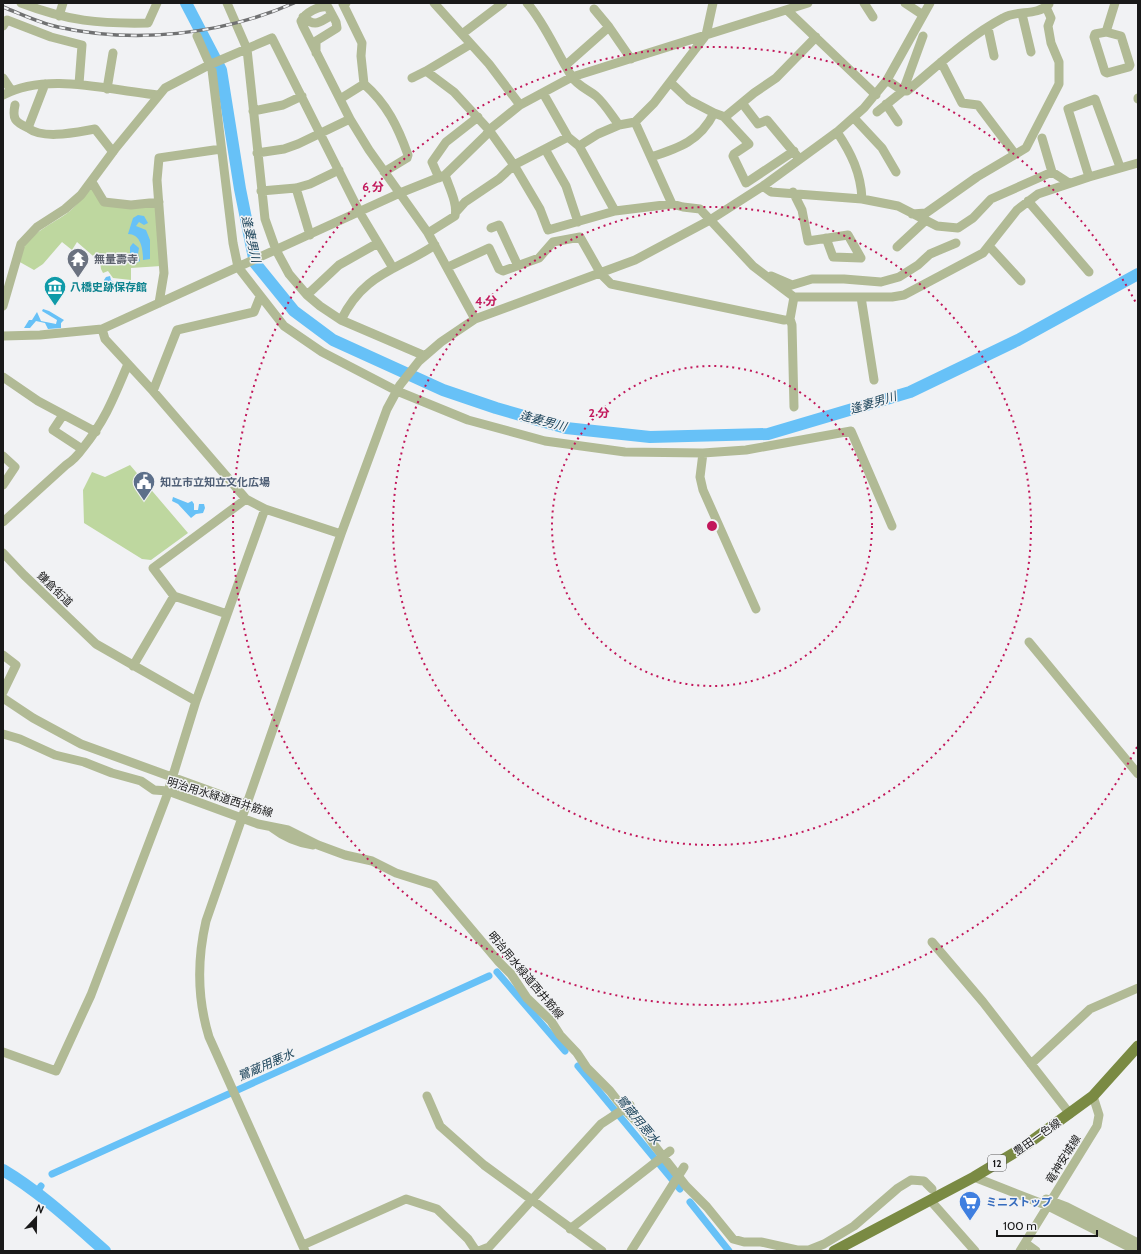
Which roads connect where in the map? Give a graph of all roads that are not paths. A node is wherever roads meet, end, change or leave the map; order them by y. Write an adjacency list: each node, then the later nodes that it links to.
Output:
1 (63, 3): 21 (street)
2 (157, 3): 21 (street)
3 (227, 3): 35 (street)
4 (434, 3): 28 (street)
5 (503, 3): 28 (street)
6 (527, 3): 42 (street)
7 (712, 3): 30 (street)
8 (808, 3): 17 (street)
9 (864, 3): 23 (street)
10 (905, 3): 20 (street)
11 (930, 3): 20 (street)
12 (1115, 3): 27 (street)
13 (26, 4): 21 (street)
14 (345, 4): 51 (street)
15 (1048, 5): 18 (street); 86 (street)
16 (594, 9): 25 (street)
17 (788, 11): 30 (street); 32 (street)
18 (1022, 14): 26 (street); 36 (street)
19 (332, 15): 22 (street); 22 (street); 33 (street)
20 (923, 15): 47 (street)
21 (59, 16)
22 (303, 17): 33 (street)
23 (873, 17)
24 (3, 26): 50 (street)
25 (609, 27): 39 (street); 42 (street)
26 (988, 28): 38 (street); 40 (street)
27 (1106, 32): 27 (street)
28 (462, 34): 34 (street)
29 (198, 36): 41 (street)
30 (706, 36): 39 (street); 48 (street)
31 (923, 36): 53 (street)
32 (816, 37): 57 (street); 60 (street)
33 (312, 39): 59 (street)
34 (470, 44): 43 (street); 63 (street)
35 (247, 49): 41 (street); 58 (street); 64 (street)
36 (1031, 52)
37 (114, 53): 52 (street)
38 (994, 56)
39 (631, 59): 44 (street)
40 (941, 62): 53 (street); 86 (street)
41 (211, 65): 56 (street); 81 (street)
42 (566, 65): 44 (street)
43 (426, 71): 46 (street); 67 (street)
44 (572, 77): 54 (street); 73 (street)
45 (3, 78): 55 (street)
46 (412, 78)
47 (887, 80): 53 (street); 57 (street)
48 (671, 83): 65 (street); 71 (street)
49 (45, 84): 50 (street); 55 (street); 74 (street)
50 (79, 84): 52 (street)
51 (364, 84): 59 (street); 93 (street)
52 (108, 89): 56 (street)
53 (903, 91): 61 (street)
54 (543, 92): 63 (street); 78 (street)
55 (7, 93)
56 (159, 95): 84 (street)
57 (876, 95): 69 (street)
58 (302, 96): 64 (street); 77 (street)
59 (340, 99): 70 (street)
60 (742, 103): 68 (street); 83 (street)
61 (886, 104): 66 (street); 72 (street)
62 (15, 105): 74 (street)
63 (520, 105): 75 (street)
64 (253, 111): 85 (street)
65 (714, 112): 68 (street); 87 (street)
66 (877, 112)
67 (478, 117): 75 (street); 96 (street)
68 (724, 117): 83 (street)
69 (854, 118): 76 (street); 94 (street)
70 (350, 119): 77 (street); 93 (street)
71 (635, 122): 73 (street); 87 (street)
72 (898, 122)
73 (619, 125): 80 (street)
74 (28, 128): 84 (street)
75 (489, 130): 90 (street); 96 (street)
76 (837, 132): 88 (street); 105 (street)
77 (321, 133): 85 (street); 92 (street)
78 (568, 137): 80 (street); 82 (street)
79 (1042, 138): 95 (street)
80 (579, 146): 109 (street)
81 (221, 149): 107 (street); 128 (street)
82 (545, 149): 90 (street); 115 (street)
83 (794, 151): 88 (street)
84 (113, 152): 98 (street)
85 (257, 153): 102 (street)
86 (1015, 154): 112 (street)
87 (652, 157): 108 (street)
88 (800, 159): 100 (street)
89 (1138, 163): 91 (street)
90 (514, 165): 111 (street); 117 (street)
91 (1120, 167): 97 (street); 97 (street)
92 (339, 170): 101 (street); 110 (street)
93 (384, 172): 104 (street)
94 (896, 172)
95 (1052, 172): 99 (street); 114 (street)
96 (442, 176): 104 (street); 111 (street)
97 (1089, 176): 99 (street)
98 (92, 182): 107 (street); 141 (street)
99 (1069, 183): 106 (street)
100 (763, 186): 103 (street); 113 (street)
101 (296, 188): 102 (street); 119 (street)
102 (262, 191): 127 (street)
103 (793, 192): 105 (street); 120 (street)
104 (400, 193): 110 (street); 118 (street)
105 (862, 199): 112 (street)
106 (1028, 201): 125 (street); 133 (street)
107 (159, 202): 140 (street)
108 (672, 204): 109 (street); 113 (street)
109 (615, 211): 115 (street)
110 (360, 212): 119 (street); 123 (street)
111 (456, 212): 118 (street)
112 (912, 214): 114 (street)
113 (710, 220): 132 (street); 134 (street)
114 (925, 221): 126 (street)
115 (578, 222): 117 (street)
116 (491, 228): 129 (street)
117 (548, 230): 121 (street)
118 (428, 233): 124 (street)
119 (310, 235): 127 (street)
120 (826, 238)
121 (553, 242): 129 (street); 134 (street)
122 (956, 242): 132 (street)
123 (378, 243): 131 (street); 136 (street)
124 (435, 245): 130 (street); 131 (street)
125 (989, 246): 135 (street); 139 (street)
126 (896, 247)
127 (271, 252): 128 (street); 136 (street)
128 (240, 266): 137 (street); 140 (street)
129 (518, 266): 130 (street)
130 (448, 267): 142 (street)
131 (393, 268): 144 (street)
132 (760, 272): 138 (street)
133 (1090, 272)
134 (600, 274): 142 (street); 143 (street)
135 (1021, 281)
136 (307, 295): 144 (street)
137 (260, 297): 151 (street); 152 (street)
138 (794, 297): 139 (street); 143 (street)
139 (860, 297): 150 (street)
140 (160, 304): 145 (street)
141 (3, 306)
142 (475, 319): 147 (street)
143 (790, 319): 153 (street)
144 (341, 320): 147 (street)
145 (102, 330): 146 (street); 148 (street)
146 (3, 336)
147 (422, 358): 151 (street)
148 (128, 364): 152 (street); 155 (street)
149 (3, 377): 154 (street)
150 (874, 380)
151 (398, 388): 157 (street); 164 (street)
152 (153, 391): 160 (street)
153 (794, 407)
154 (63, 415): 155 (street); 156 (street)
155 (96, 432): 156 (street)
156 (82, 449): 162 (street)
157 (702, 453): 163 (street); 167 (street)
158 (3, 456): 159 (street)
159 (3, 485)
160 (246, 499): 161 (street); 166 (street)
161 (265, 509): 164 (street); 168 (street)
162 (3, 522)
163 (892, 526)
164 (341, 534): 179 (street)
165 (3, 553): 171 (street, 鎌倉街道)
166 (174, 596): 168 (street); 171 (street)
167 (756, 609)
168 (227, 614): 174 (street)
169 (1029, 642): 176 (street)
170 (3, 655): 172 (street)
171 (133, 666): 174 (street, 鎌倉街道)
172 (3, 692)
173 (3, 698): 177 (street)
174 (196, 701): 177 (street)
175 (3, 734): 178 (street, 明治用水緑道西井筋線)
176 (1138, 774)
177 (173, 777): 178 (street); 179 (street)
178 (168, 791): 180 (street, 明治用水緑道西井筋線); 184 (street)
179 (246, 804): 180 (street)
180 (242, 817): 188 (street, 明治用水緑道西井筋線); 201 (street)
181 (932, 942): 185 (street)
182 (1138, 988): 185 (street)
183 (1138, 1046): 187 (main road, 豊田一色線 / 12)
184 (3, 1052)
185 (1031, 1064): 189 (street)
186 (427, 1096): 196 (street)
187 (1093, 1096): 189 (main road, 豊田一色線 / 12); 197 (street, 竜神安城線)
188 (622, 1110): 194 (street, 明治用水緑道西井筋線); 196 (street)
189 (1070, 1114): 192 (main road, 豊田一色線 / 12)
190 (670, 1152): 198 (street)
191 (684, 1167): 194 (street)
192 (974, 1177): 195 (main road, 豊田一色線 / 12); 197 (street)
193 (988, 1178): 197 (street)
194 (675, 1179): 195 (street, 明治用水緑道西井筋線); 205 (street)
195 (931, 1194): 206 (main road, 豊田一色線 / 12); 207 (street)
196 (531, 1201): 198 (street); 203 (street)
197 (1049, 1203): 199 (street, 竜神安城線); 200 (street); 210 (street)
198 (570, 1229): 204 (street)
199 (1025, 1243): 208 (street, 竜神安城線); 209 (street)
200 (1138, 1243)
201 (304, 1248): 202 (street)
202 (476, 1251)
203 (479, 1251)
204 (602, 1251)
205 (631, 1251)
206 (834, 1251)
207 (975, 1251)
208 (1020, 1251)
209 (1036, 1251)
210 (1137, 1251)

